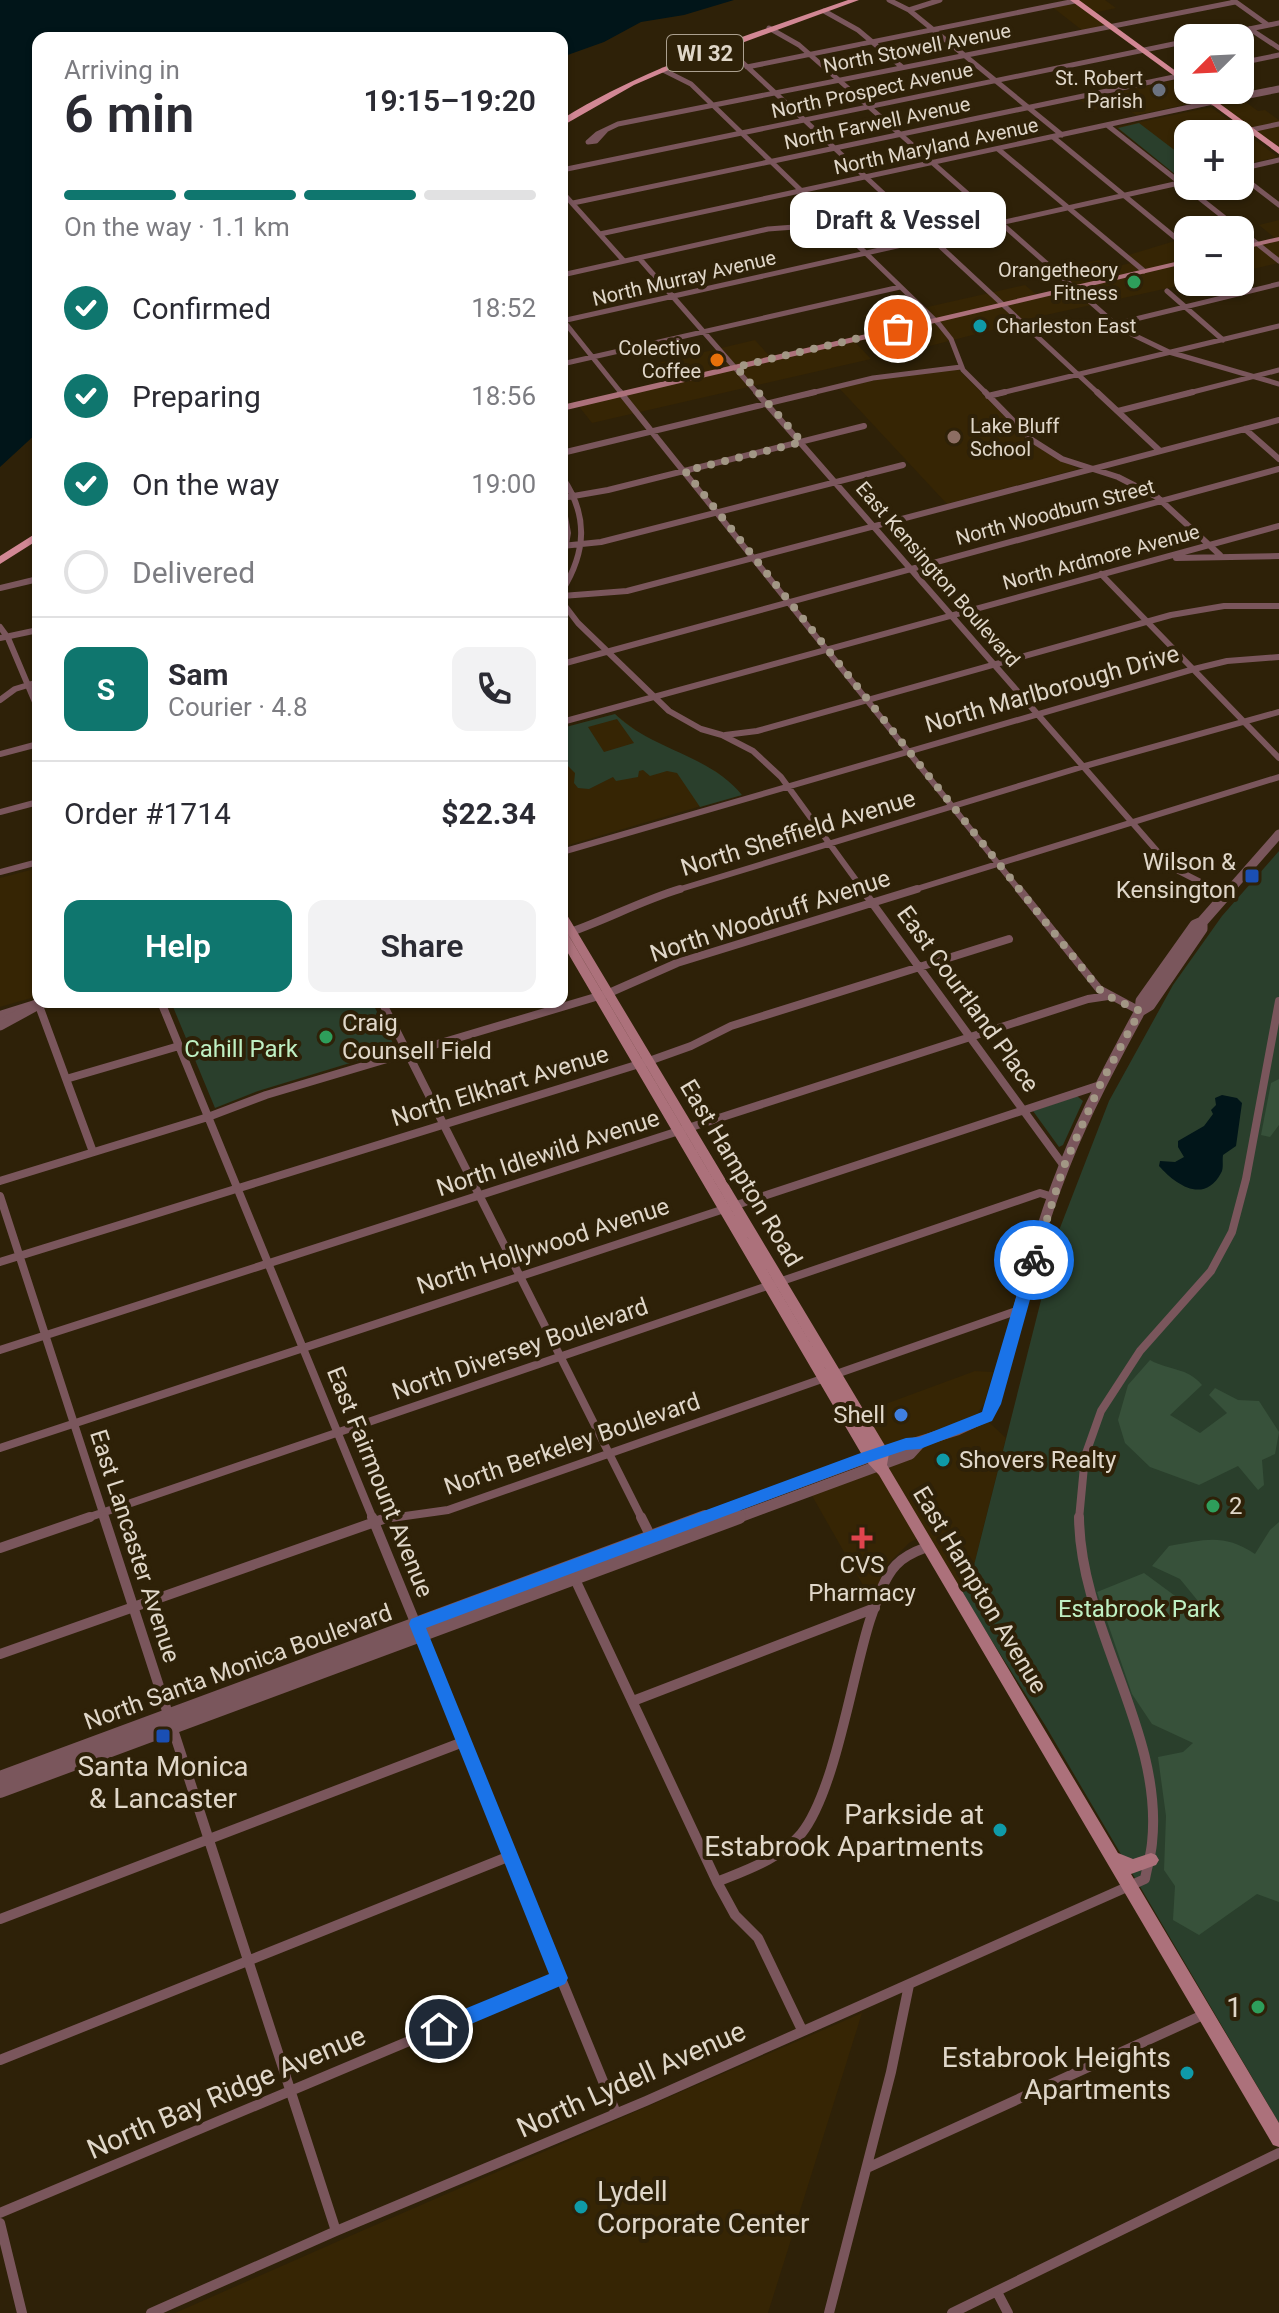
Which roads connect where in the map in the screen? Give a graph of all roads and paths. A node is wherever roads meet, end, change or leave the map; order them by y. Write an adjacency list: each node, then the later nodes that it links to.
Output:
1 (855, 0): 7 (main road, WI 32)
2 (889, 0): 6 (street)
3 (940, 0): 6 (street)
4 (1077, 0): 10 (main road); 13 (street)
5 (1234, 1): 9 (street); 10 (street, North Stowell Avenue)
6 (909, 10): 13 (street)
7 (824, 11): 11 (main road, WI 32); 15 (street)
8 (1279, 23): 9 (street)
9 (1268, 25): 12 (street)
10 (1109, 26): 19 (main road); 21 (street, North Stowell Avenue)
11 (769, 28): 18 (main road, WI 32); 20 (street)
12 (1254, 28)
13 (933, 29): 15 (street); 21 (street)
14 (1254, 32): 17 (street)
15 (872, 42): 20 (street); 25 (street)
16 (1174, 44): 19 (street, North Prospect Avenue)
17 (1279, 48)
18 (714, 49): 24 (street); 26 (main road, WI 32)
19 (1142, 50): 27 (main road); 30 (street, North Prospect Avenue)
20 (809, 54): 24 (street); 29 (street)
21 (964, 54): 25 (street, North Stowell Avenue); 30 (street)
22 (1279, 55): 23 (street)
23 (1254, 60)
24 (747, 67): 32 (street)
25 (902, 67): 29 (street, North Stowell Avenue)
26 (663, 70): 36 (street); 39 (main road, WI 32)
27 (1174, 74)
28 (1174, 77): 38 (street, North Farwell Avenue)
29 (838, 80): 32 (street, North Stowell Avenue); 37 (street)
30 (996, 80): 37 (street, North Prospect Avenue); 38 (street)
31 (1279, 89): 33 (street, North Maryland Avenue)
32 (774, 93): 36 (street, North Stowell Avenue); 40 (street)
33 (1254, 94)
34 (1204, 104): 43 (street, North Maryland Avenue)
35 (1216, 104): 41 (main road)
36 (713, 105): 45 (street, North Stowell Avenue); 47 (street)
37 (868, 107): 40 (street, North Prospect Avenue); 48 (street)
38 (1029, 107): 48 (street, North Farwell Avenue); 49 (street)
39 (568, 119)
40 (804, 120): 47 (street, North Prospect Avenue); 51 (street)
41 (1237, 120)
42 (1279, 124): 44 (street)
43 (1107, 125): 49 (street, North Maryland Avenue); 60 (street)
44 (1254, 129)
45 (606, 130)
46 (1254, 132): 53 (main road)
47 (741, 133): 55 (street); 58 (street, North Prospect Avenue)
48 (899, 135): 51 (street, North Farwell Avenue); 56 (street)
49 (1062, 135): 50 (street, North Maryland Avenue)
50 (1053, 137): 52 (street, North Maryland Avenue); 64 (street)
51 (834, 148): 55 (street, North Farwell Avenue); 59 (street)
52 (998, 149): 56 (street, North Maryland Avenue); 69 (street)
53 (1279, 151)
54 (1279, 160): 57 (street)
55 (771, 161): 63 (street); 67 (street, North Farwell Avenue)
56 (932, 163): 59 (street, North Maryland Avenue); 71 (street)
57 (1254, 168)
58 (568, 169)
59 (866, 177): 63 (street, North Maryland Avenue); 75 (street)
60 (1174, 179)
61 (1174, 184): 64 (street, North Murray Avenue)
62 (1254, 184): 68 (street)
63 (801, 191): 72 (street); 73 (street, North Maryland Avenue)
64 (1124, 195): 69 (street, North Murray Avenue); 74 (street)
65 (568, 198): 67 (street)
66 (1201, 200): 70 (street)
67 (573, 203): 73 (street)
68 (1279, 205)
69 (1068, 208): 71 (street, North Murray Avenue); 85 (street)
70 (1222, 216)
71 (1001, 223): 75 (street, North Murray Avenue); 89 (street)
72 (835, 224): 80 (street); 81 (street)
73 (600, 234): 82 (street)
74 (1174, 236)
75 (932, 238): 80 (street, North Murray Avenue); 92 (street)
76 (1279, 239): 78 (main road)
77 (1254, 241): 78 (street)
78 (1258, 244): 79 (main road); 83 (street)
79 (1254, 245)
80 (865, 253): 88 (street); 91 (street, North Murray Avenue)
81 (639, 258): 82 (street); 91 (street, East Kensington Boulevard)
82 (624, 261): 86 (street)
83 (1279, 261)
84 (1174, 264): 85 (main road)
85 (1144, 271): 89 (main road)
86 (568, 274)
87 (1279, 284): 93 (street)
88 (900, 287): 95 (street); 99 (street)
89 (1074, 287): 92 (main road); 96 (street)
90 (1167, 291): 93 (street)
91 (674, 296): 94 (street, North Murray Avenue); 99 (street, East Kensington Boulevard)
92 (1005, 304): 95 (main road); 107 (street)
93 (1185, 307): 96 (street); 100 (street)
94 (568, 319)
95 (935, 320): 104 (main road); 105 (street)
96 (1115, 324): 101 (street)
97 (568, 326): 102 (street)
98 (1279, 326): 100 (street)
99 (705, 331): 102 (street); 104 (street, East Kensington Boulevard)
100 (1223, 340): 101 (street)
101 (1169, 352): 107 (street); 108 (street)
102 (593, 357): 103 (street); 110 (street)
103 (568, 363)
104 (736, 367): 110 (main road); 112 (street, East Kensington Boulevard)
105 (961, 367): 111 (street); 112 (street)
106 (1279, 370): 108 (street)
107 (1078, 374): 111 (street); 114 (street)
108 (1254, 377): 109 (street); 114 (street)
109 (1279, 384)
110 (622, 394): 113 (main road); 118 (street)
111 (988, 396): 124 (street)
112 (768, 404): 118 (street); 119 (street, East Kensington Boulevard)
113 (568, 407)
114 (1118, 411): 120 (street)
115 (1279, 420): 117 (street)
116 (864, 426): 119 (street)
117 (1245, 429): 120 (street); 122 (street)
118 (653, 431): 121 (street); 126 (street)
119 (802, 442): 126 (street); 127 (street, East Kensington Boulevard)
120 (1160, 451): 124 (street)
121 (568, 452)
122 (1279, 459)
123 (903, 465): 127 (street)
124 (1090, 468): 131 (street); 133 (street)
125 (1279, 469): 131 (street, North Woodburn Street)
126 (685, 471): 129 (street); 132 (street)
127 (836, 482): 132 (street); 133 (street, East Kensington Boulevard)
128 (568, 486): 129 (street)
129 (575, 496): 130 (street); 137 (street)
130 (568, 498)
131 (1162, 500): 136 (street); 144 (street, North Woodburn Street)
132 (719, 512): 137 (street); 141 (street)
133 (874, 525): 141 (street); 144 (street, East Kensington Boulevard)
134 (1279, 526): 136 (street, North Ardmore Avenue)
135 (32, 539): 143 (main road)
136 (1210, 544): 139 (street); 142 (street, North Ardmore Avenue)
137 (584, 545): 138 (street); 147 (street)
138 (568, 546)
139 (1220, 555): 140 (street); 142 (street)
140 (1279, 556)
141 (754, 557): 149 (street); 150 (street)
142 (1159, 559): 145 (street, North Ardmore Avenue)
143 (0, 561)
144 (912, 568): 150 (street, North Woodburn Street); 153 (street, East Kensington Boulevard)
145 (1101, 574): 153 (street, North Ardmore Avenue); 154 (street)
146 (32, 580): 148 (street)
147 (568, 584)
148 (0, 588)
149 (568, 596)
150 (789, 601): 158 (street); 159 (street, North Woodburn Street)
151 (568, 606): 159 (street, East Courtland Place)
152 (1279, 606): 154 (street)
153 (952, 614): 158 (street, North Ardmore Avenue); 162 (street, East Kensington Boulevard)
154 (1147, 621): 162 (street); 163 (street)
155 (0, 627): 157 (street)
156 (32, 632): 157 (street)
157 (3, 639): 165 (street)
158 (828, 649): 167 (street, North Ardmore Avenue); 169 (street)
159 (608, 650): 161 (street, North Woodburn Street); 167 (street, East Courtland Place)
160 (1279, 657): 163 (street, North Marlborough Drive)
161 (568, 662)
162 (995, 664): 169 (street); 171 (street, East Kensington Boulevard)
163 (1194, 669): 171 (street, North Marlborough Drive); 173 (street)
164 (32, 684): 165 (street)
165 (28, 685): 166 (street); 168 (street)
166 (32, 695)
167 (653, 696): 172 (street, North Ardmore Avenue); 175 (street, East Courtland Place)
168 (0, 700)
169 (869, 700): 174 (street); 178 (street)
170 (1279, 712): 173 (street, North Sheffield Avenue)
171 (1039, 714): 178 (street, North Marlborough Drive); 181 (street, East Kensington Boulevard)
172 (568, 720)
173 (1243, 720): 180 (street); 181 (street, North Sheffield Avenue)
174 (764, 729): 175 (street); 177 (street)
175 (722, 735): 177 (street, East Courtland Place)
176 (32, 746): 179 (street)
177 (753, 751): 183 (street, East Courtland Place)
178 (910, 752): 183 (street, North Marlborough Drive); 185 (street)
179 (0, 754)
180 (1279, 758)
181 (1085, 766): 185 (street, North Sheffield Avenue); 187 (street, East Kensington Boulevard)
182 (1279, 777): 187 (street, North Woodruff Avenue)
183 (789, 787): 189 (street, East Courtland Place); 190 (street, North Marlborough Drive)
184 (32, 804): 186 (street)
185 (954, 806): 189 (street, North Sheffield Avenue); 191 (street)
186 (0, 812)
187 (1132, 821): 191 (street, North Woodruff Avenue); 194 (street, East Kensington Boulevard)
188 (1279, 834): 194 (street)
189 (831, 844): 195 (street, East Courtland Place); 196 (street, North Sheffield Avenue)
190 (568, 850)
191 (999, 863): 195 (street, North Woodruff Avenue); 201 (street)
192 (32, 864): 193 (street)
193 (0, 872)
194 (1224, 894): 210 (street)
195 (873, 902): 199 (street, East Courtland Place); 200 (street, North Woodruff Avenue)
196 (568, 933)
197 (568, 939): 200 (main road, East Hampton Road)
198 (1009, 939): 199 (street, North Elkhart Avenue)
199 (920, 967): 213 (street, East Courtland Place); 216 (street, North Elkhart Avenue)
200 (604, 994): 204 (street, North Woodruff Avenue); 216 (main road, East Hampton Road)
201 (1108, 996): 210 (street); 213 (street, North Idlewild Avenue)
202 (1279, 1001): 265 (street)
203 (32, 1005): 211 (street)
204 (568, 1005)
205 (32, 1007): 212 (street)
206 (42, 1008): 217 (street)
207 (163, 1008): 214 (street, East Fairmount Avenue)
208 (385, 1008): 215 (street)
209 (557, 1008): 215 (street, North Woodruff Avenue)
210 (1140, 1011): 218 (street)
211 (0, 1015)
212 (0, 1025)
213 (971, 1037): 219 (street, East Courtland Place); 222 (street, North Idlewild Avenue)
214 (179, 1046): 217 (street); 220 (street, East Fairmount Avenue)
215 (408, 1053): 220 (street, North Woodruff Avenue); 221 (street)
216 (644, 1063): 221 (street, North Elkhart Avenue); 222 (main road, East Hampton Road)
217 (66, 1079): 223 (street)
218 (1100, 1085): 219 (street, North Hollywood Avenue); 224 (street)
219 (1024, 1109): 224 (street, East Courtland Place); 230 (street, North Hollywood Avenue)
220 (208, 1117): 223 (street, North Woodruff Avenue); 226 (street, East Fairmount Avenue)
221 (444, 1125): 226 (street, North Elkhart Avenue); 228 (street)
222 (684, 1130): 228 (street, North Idlewild Avenue); 230 (main road, East Hampton Road)
223 (93, 1152): 225 (street, North Woodruff Avenue)
224 (1064, 1166): 229 (street)
225 (0, 1181)
226 (237, 1189): 231 (street, North Elkhart Avenue); 233 (street, East Fairmount Avenue)
227 (0, 1196): 231 (street, East Lancaster Avenue)
228 (480, 1196): 233 (street, North Idlewild Avenue); 234 (street)
229 (1053, 1197): 235 (street, North Diversey Boulevard); 236 (street)
230 (729, 1206): 234 (street, North Hollywood Avenue); 235 (main road, East Hampton Road)
231 (20, 1256): 232 (street, North Elkhart Avenue); 237 (street, East Lancaster Avenue)
232 (0, 1262)
233 (268, 1264): 237 (street, North Idlewild Avenue); 238 (street, East Fairmount Avenue)
234 (520, 1276): 238 (street, North Hollywood Avenue); 240 (street)
235 (774, 1282): 240 (street, North Diversey Boulevard); 241 (main road, East Hampton Road)
236 (1019, 1310): 241 (street, North Berkeley Boulevard); 246 (street, North Santa Monica Boulevard)
237 (45, 1335): 239 (street, North Idlewild Avenue); 242 (street, East Lancaster Avenue)
238 (303, 1347): 242 (street, North Hollywood Avenue); 243 (street, East Fairmount Avenue)
239 (0, 1350)
240 (560, 1357): 243 (street, North Diversey Boulevard); 245 (street)
241 (828, 1375): 245 (street, North Berkeley Boulevard); 246 (main road, East Hampton Road)
242 (73, 1424): 244 (street, North Hollywood Avenue); 247 (street, East Lancaster Avenue)
243 (338, 1432): 247 (street, North Diversey Boulevard); 248 (street, East Fairmount Avenue)
244 (0, 1448)
245 (609, 1454): 248 (street, North Berkeley Boulevard); 249 (street)
246 (877, 1458): 249 (street, North Santa Monica Boulevard); 250 (main road, East Hampton Avenue)
247 (102, 1513): 251 (street, North Diversey Boulevard); 253 (street, East Lancaster Avenue)
248 (375, 1522): 253 (street, North Berkeley Boulevard); 255 (street, East Fairmount Avenue)
249 (654, 1543): 252 (street, North Santa Monica Boulevard)
250 (927, 1547): 254 (street); 263 (main road, East Hampton Avenue)
251 (0, 1548)
252 (572, 1572): 255 (street, North Santa Monica Boulevard); 257 (street)
253 (134, 1606): 256 (street, North Berkeley Boulevard); 258 (street, East Lancaster Avenue)
254 (875, 1608): 257 (street); 266 (street)
255 (419, 1630): 258 (street, North Santa Monica Boulevard); 259 (street, East Fairmount Avenue)
256 (0, 1654)
257 (633, 1701): 266 (street)
258 (171, 1721): 260 (street, North Santa Monica Boulevard); 261 (street, North Santa Monica Boulevard); 262 (street, East Lancaster Avenue)
259 (463, 1742): 262 (street); 264 (street, East Fairmount Avenue)
260 (0, 1778)
261 (0, 1791)
262 (209, 1839): 268 (street); 269 (street, East Lancaster Avenue)
263 (1111, 1854): 265 (main road); 267 (main road, East Hampton Avenue)
264 (510, 1856): 269 (street); 270 (street, East Fairmount Avenue)
265 (1151, 1860): 267 (street)
266 (717, 1882): 273 (street)
267 (1130, 1887): 271 (street, North Lydell Avenue); 272 (main road, East Hampton Avenue)
268 (0, 1919)
269 (248, 1961): 274 (street); 275 (street, East Lancaster Avenue)
270 (559, 1978): 275 (street, North Bay Ridge Avenue); 276 (street, East Fairmount Avenue)
271 (909, 1985): 273 (street, North Lydell Avenue); 279 (street)
272 (1206, 2014): 277 (main road, East Hampton Avenue); 279 (street)
273 (802, 2030): 276 (street, North Lydell Avenue)
274 (0, 2060)
275 (290, 2091): 280 (street, North Bay Ridge Avenue); 282 (street, East Lancaster Avenue)
276 (616, 2113): 282 (street, North Lydell Avenue)
277 (1279, 2139)
278 (1279, 2153): 283 (street)
279 (867, 2168): 286 (street)
280 (0, 2213)
281 (0, 2223): 284 (street)
282 (336, 2231): 285 (street, North Lydell Avenue)
283 (997, 2292): 287 (street); 288 (street)
284 (22, 2313)
285 (151, 2313)
286 (829, 2313)
287 (952, 2313)
288 (1008, 2313)

